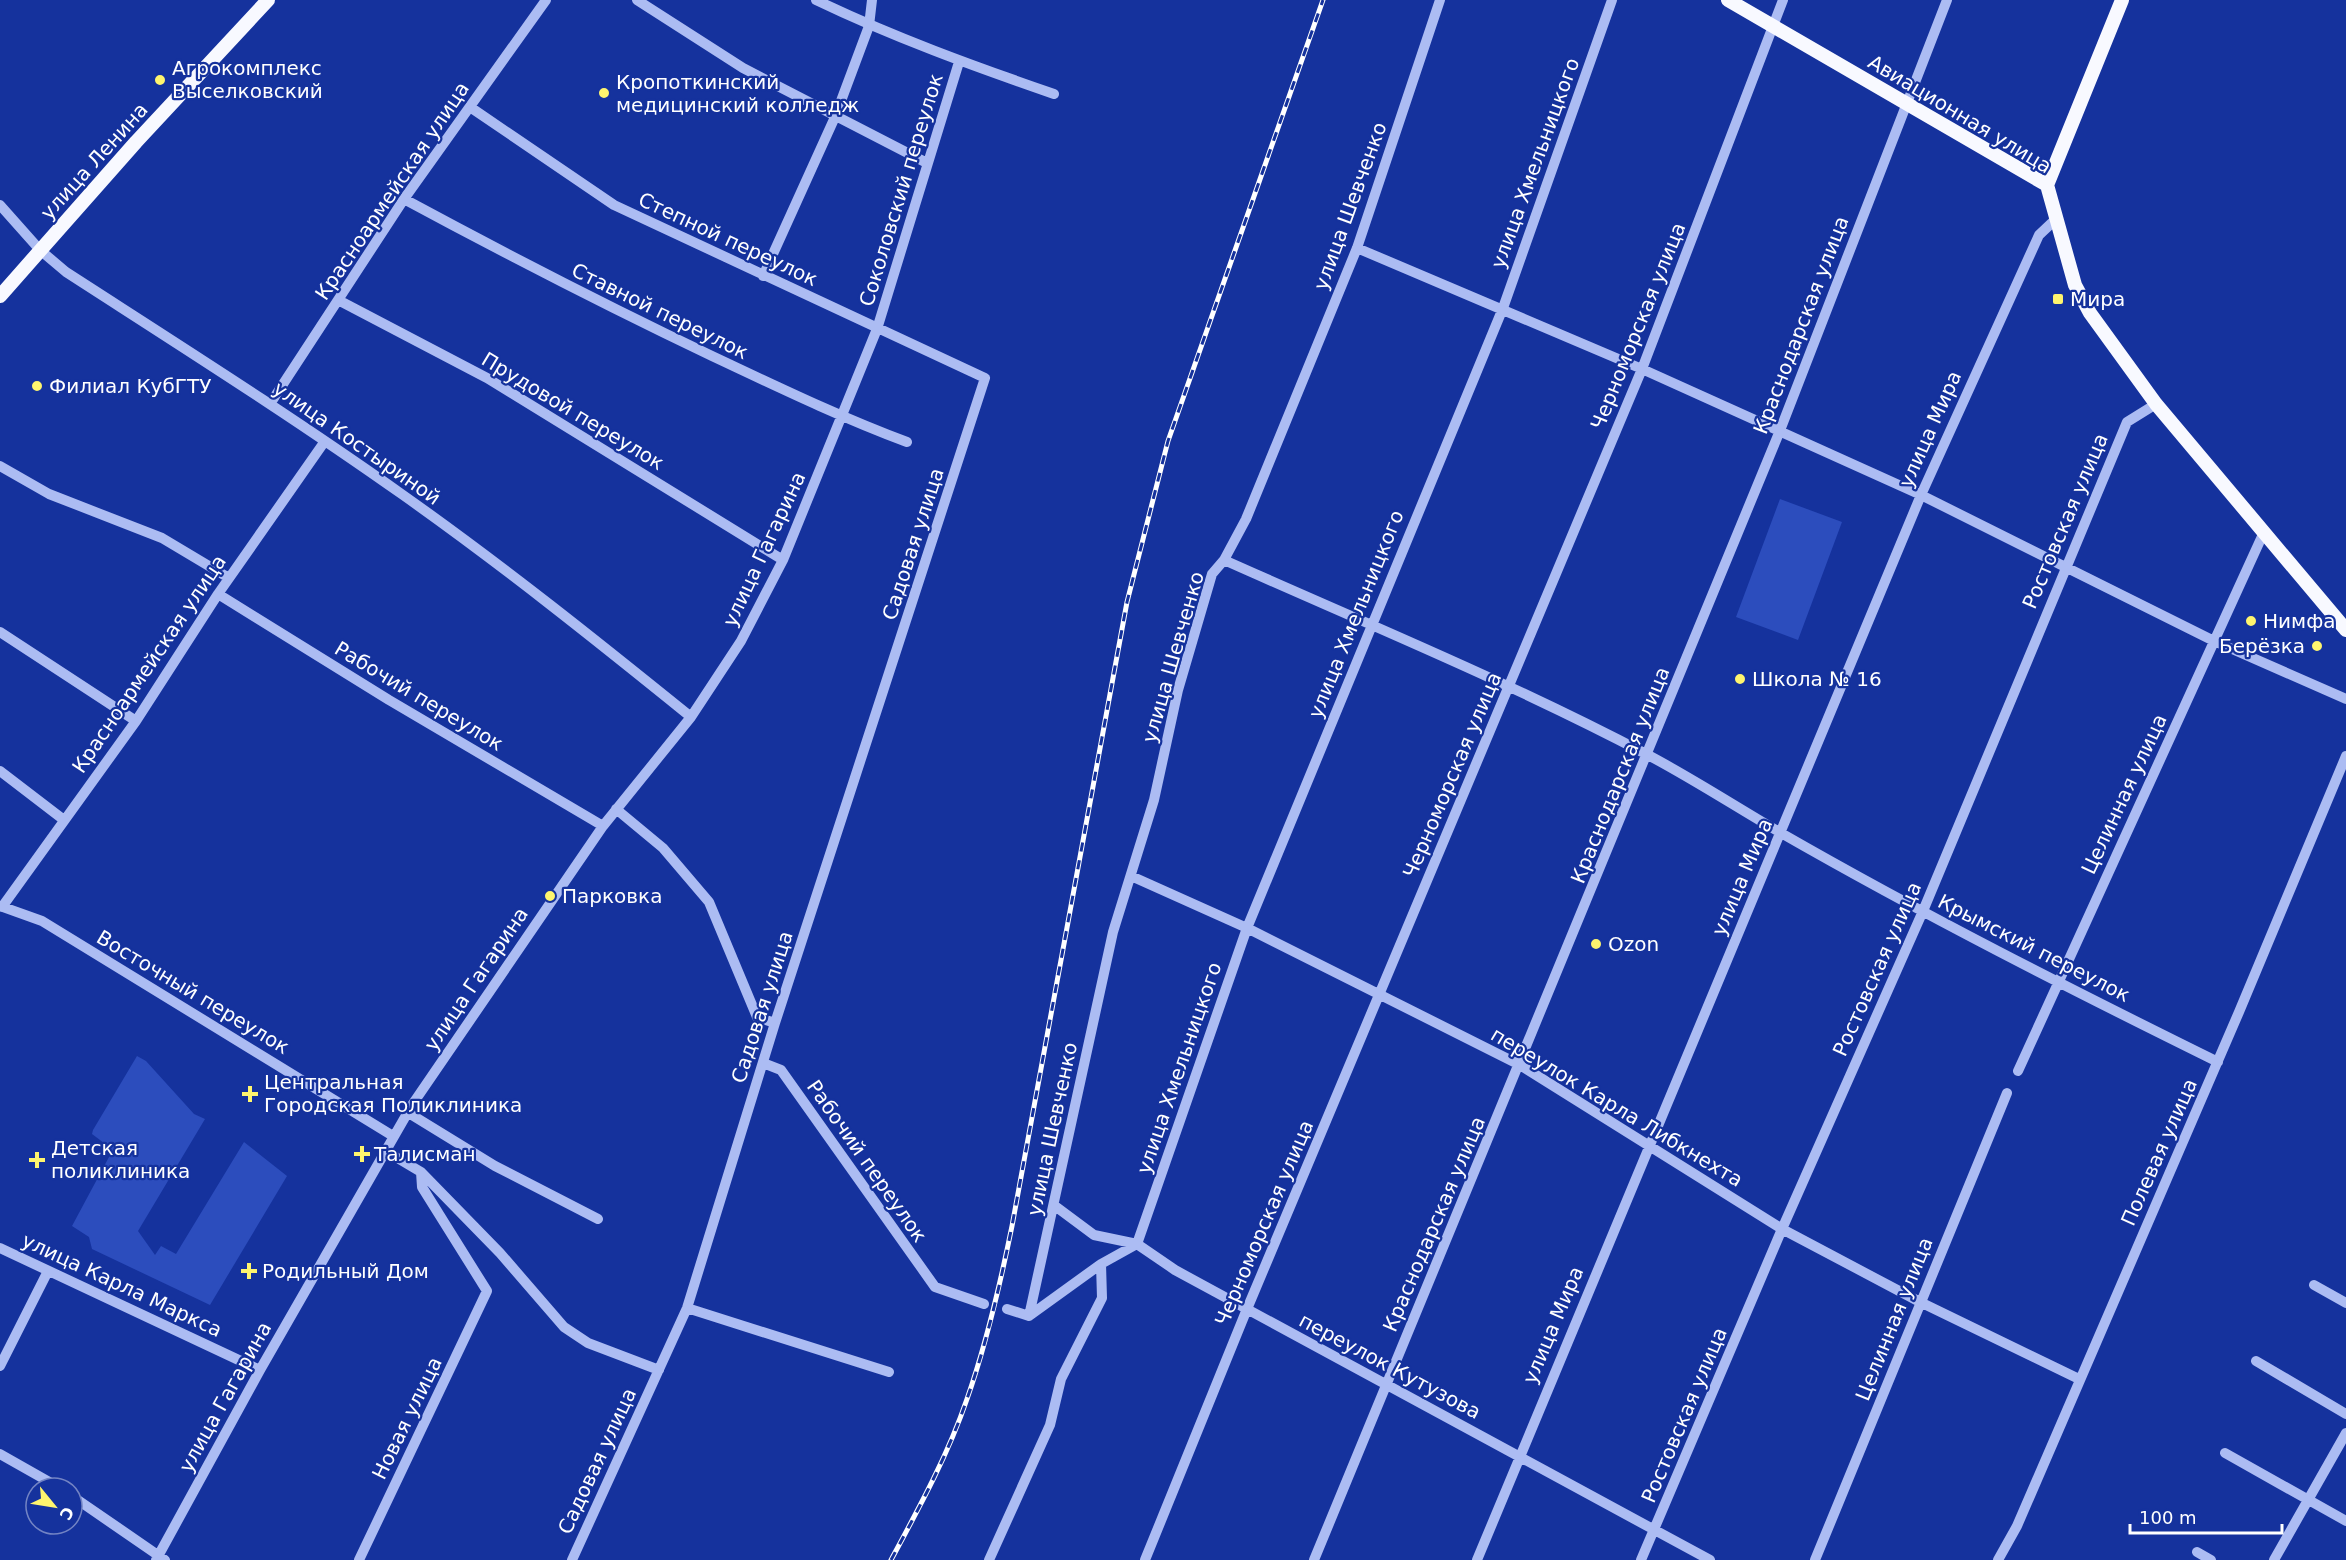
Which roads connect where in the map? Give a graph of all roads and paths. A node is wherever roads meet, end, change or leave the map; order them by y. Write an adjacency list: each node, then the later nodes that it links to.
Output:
1 (268, 0): 25 (main road, улица Ленина)
2 (546, 0): 17 (street, Красноармейская улица)
3 (637, 0): 18 (street)
4 (816, 0): 12 (street)
5 (872, 0): 12 (street)
6 (1440, 0): 24 (street, улица Шевченко)
7 (1612, 0): 29 (street, улица Хмельницкого)
8 (1728, 0): 13 (main road, Авиационная улица)
9 (1783, 0): 13 (street, Черноморская улица)
10 (1947, 0): 16 (street, Краснодарская улица)
11 (2122, 0): 20 (main road)
12 (869, 26): 14 (street); 18 (street)
13 (1773, 27): 16 (main road, Авиационная улица); 31 (street, Черноморская улица)
14 (959, 62): 15 (street); 19 (street, Соколовский переулок)
15 (1054, 94)
16 (1905, 103): 20 (main road, Авиационная улица); 35 (street, Краснодарская улица)
17 (470, 107): 21 (street, Красноармейская улица); 26 (street, Степной переулок)
18 (835, 117): 19 (street); 26 (street)
19 (927, 163): 30 (street, Соколовский переулок)
20 (2047, 185): 23 (main road, Авиационная улица)
21 (404, 199): 28 (street, Красноармейская улица); 34 (street, Ставной переулок)
22 (0, 205): 25 (street, улица Костыриной)
23 (2057, 218): 33 (main road, Авиационная улица); 40 (street, улица Мира)
24 (1357, 248): 29 (street); 43 (street, улица Шевченко)
25 (40, 250): 27 (main road, улица Ленина); 32 (street, улица Костыриной)
26 (763, 276): 30 (street, Степной переулок)
27 (0, 296)
28 (339, 301): 32 (street, Красноармейская улица); 42 (street, Прудовой переулок)
29 (1503, 308): 31 (street); 47 (street, улица Хмельницкого)
30 (877, 329): 34 (street, улица Гагарина); 38 (street, Степной переулок)
31 (1642, 369): 35 (street); 51 (street, Черноморская улица)
32 (270, 404): 36 (street, улица Костыриной)
33 (2156, 404): 41 (main road, Авиационная улица); 44 (street, Ростовская улица)
34 (843, 418): 37 (street, Ставной переулок); 42 (street, улица Гагарина)
35 (1779, 433): 40 (street); 55 (street, Краснодарская улица)
36 (325, 441): 45 (street, Красноармейская улица); 53 (street, улица Костыриной)
37 (907, 442)
38 (962, 454): 68 (street, Садовая улица)
39 (0, 466): 45 (street)
40 (1922, 495): 44 (street); 61 (street, улица Мира)
41 (2264, 532): 48 (main road, Авиационная улица); 50 (street, Целинная улица)
42 (783, 560): 53 (street, улица Гагарина)
43 (1224, 560): 47 (street, Крымский переулок); 62 (street, улица Шевченко)
44 (2064, 568): 50 (street); 64 (street, Ростовская улица)
45 (229, 578): 46 (street, Красноармейская улица)
46 (218, 594): 54 (street, Красноармейская улица); 60 (street, Рабочий переулок)
47 (1370, 626): 51 (street, Крымский переулок); 65 (street, улица Хмельницкого)
48 (2346, 630)
49 (0, 632): 54 (street)
50 (2214, 641): 52 (street); 66 (street, Целинная улица)
51 (1509, 686): 55 (street, Крымский переулок); 67 (street, Черноморская улица)
52 (2346, 699)
53 (691, 717): 58 (street, улица Гагарина)
54 (136, 721): 59 (street, Красноармейская улица)
55 (1648, 754): 61 (street, Крымский переулок); 71 (street, Краснодарская улица)
56 (2346, 756): 69 (street, Полевая улица)
57 (0, 771): 59 (street)
58 (616, 809): 60 (street, улица Гагарина); 68 (street)
59 (64, 820): 63 (street, Красноармейская улица)
60 (603, 826): 74 (street, улица Гагарина)
61 (1781, 833): 64 (street, Крымский переулок); 76 (street, улица Мира)
62 (1131, 876): 65 (street, переулок Карла Либкнехта); 79 (street, улица Шевченко)
63 (1, 907): 75 (street, Восточный переулок)
64 (1923, 911): 66 (street, Крымский переулок); 81 (street, Ростовская улица)
65 (1248, 928): 67 (street, переулок Карла Либкнехта); 82 (street, улица Хмельницкого)
66 (2057, 982): 69 (street, Крымский переулок); 72 (street, Целинная улица)
67 (1380, 993): 71 (street, переулок Карла Либкнехта); 91 (street, Черноморская улица)
68 (775, 1023): 70 (street, Садовая улица)
69 (2218, 1062): 99 (street, Полевая улица)
70 (763, 1063): 89 (street, Рабочий переулок); 90 (street, Садовая улица)
71 (1520, 1065): 76 (street, переулок Карла Либкнехта); 100 (street, Краснодарская улица)
72 (2018, 1071)
73 (2007, 1093): 87 (street, Целинная улица)
74 (407, 1112): 75 (street, улица Гагарина); 80 (street)
75 (393, 1136): 77 (street, улица Гагарина)
76 (1650, 1145): 81 (street, переулок Карла Либкнехта); 105 (street, улица Мира)
77 (384, 1150): 78 (street); 96 (street, улица Гагарина)
78 (421, 1172): 97 (street); 113 (street, Новая улица)
79 (1055, 1206): 82 (street, переулок Кутузова); 93 (street, улица Шевченко)
80 (598, 1219)
81 (1782, 1229): 87 (street, переулок Карла Либкнехта); 110 (street, Ростовская улица)
82 (1137, 1244): 84 (street); 91 (street, переулок Кутузова)
83 (0, 1248): 85 (street, улица Карла Маркса)
84 (1101, 1264): 93 (street); 115 (street)
85 (48, 1271): 95 (street); 96 (street, улица Карла Маркса)
86 (2314, 1286): 88 (street)
87 (1920, 1302): 99 (street, переулок Карла Либкнехта); 121 (street, Целинная улица)
88 (2346, 1303)
89 (984, 1304)
90 (687, 1308): 97 (street, Садовая улица); 98 (street)
91 (1247, 1309): 100 (street, переулок Кутузова); 116 (street, Черноморская улица)
92 (1007, 1310): 93 (street)
93 (1029, 1316)
94 (2256, 1361): 101 (street)
95 (0, 1366)
96 (260, 1370): 112 (street, улица Гагарина)
97 (659, 1370): 114 (street, Садовая улица)
98 (889, 1372)
99 (2079, 1379): 122 (street, Полевая улица)
100 (1386, 1385): 105 (street, переулок Кутузова); 117 (street, Краснодарская улица)
101 (2346, 1414)
102 (2346, 1433): 107 (street)
103 (2225, 1453): 107 (street)
104 (0, 1454): 106 (street)
105 (1520, 1455): 110 (street, переулок Кутузова); 118 (street, улица Мира)
106 (39, 1476)
107 (2308, 1500): 109 (street); 124 (street)
108 (84, 1504): 112 (street)
109 (2346, 1521)
110 (1654, 1532): 119 (street, Ростовская улица); 120 (street, переулок Кутузова)
111 (2198, 1552): 123 (street)
112 (160, 1558)
113 (358, 1560)
114 (572, 1560)
115 (989, 1560)
116 (1145, 1560)
117 (1314, 1560)
118 (1477, 1560)
119 (1641, 1560)
120 (1710, 1560)
121 (1815, 1560)
122 (1998, 1560)
123 (2211, 1560)
124 (2274, 1560)

